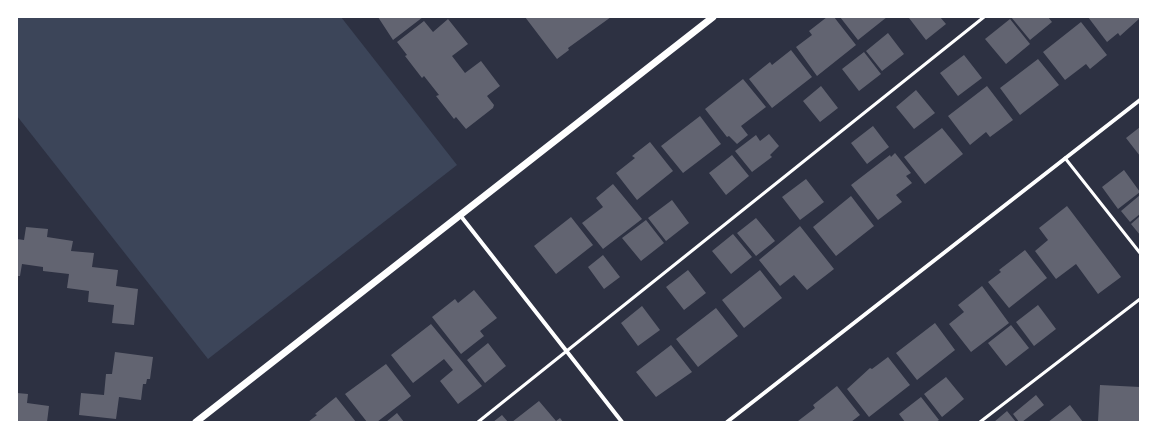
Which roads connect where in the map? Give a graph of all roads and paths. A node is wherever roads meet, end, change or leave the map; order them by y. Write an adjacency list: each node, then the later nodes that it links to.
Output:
1 (713, 17): 5 (street)
2 (984, 17): 8 (lane)
3 (1140, 100): 4 (street)
4 (1065, 158): 6 (lane); 12 (street)
5 (460, 215): 8 (street); 9 (street)
6 (1140, 253)
7 (1140, 299): 13 (lane)
8 (567, 352): 10 (lane); 11 (street)
9 (196, 422)
10 (478, 422)
11 (622, 422)
12 (726, 422)
13 (980, 422)

